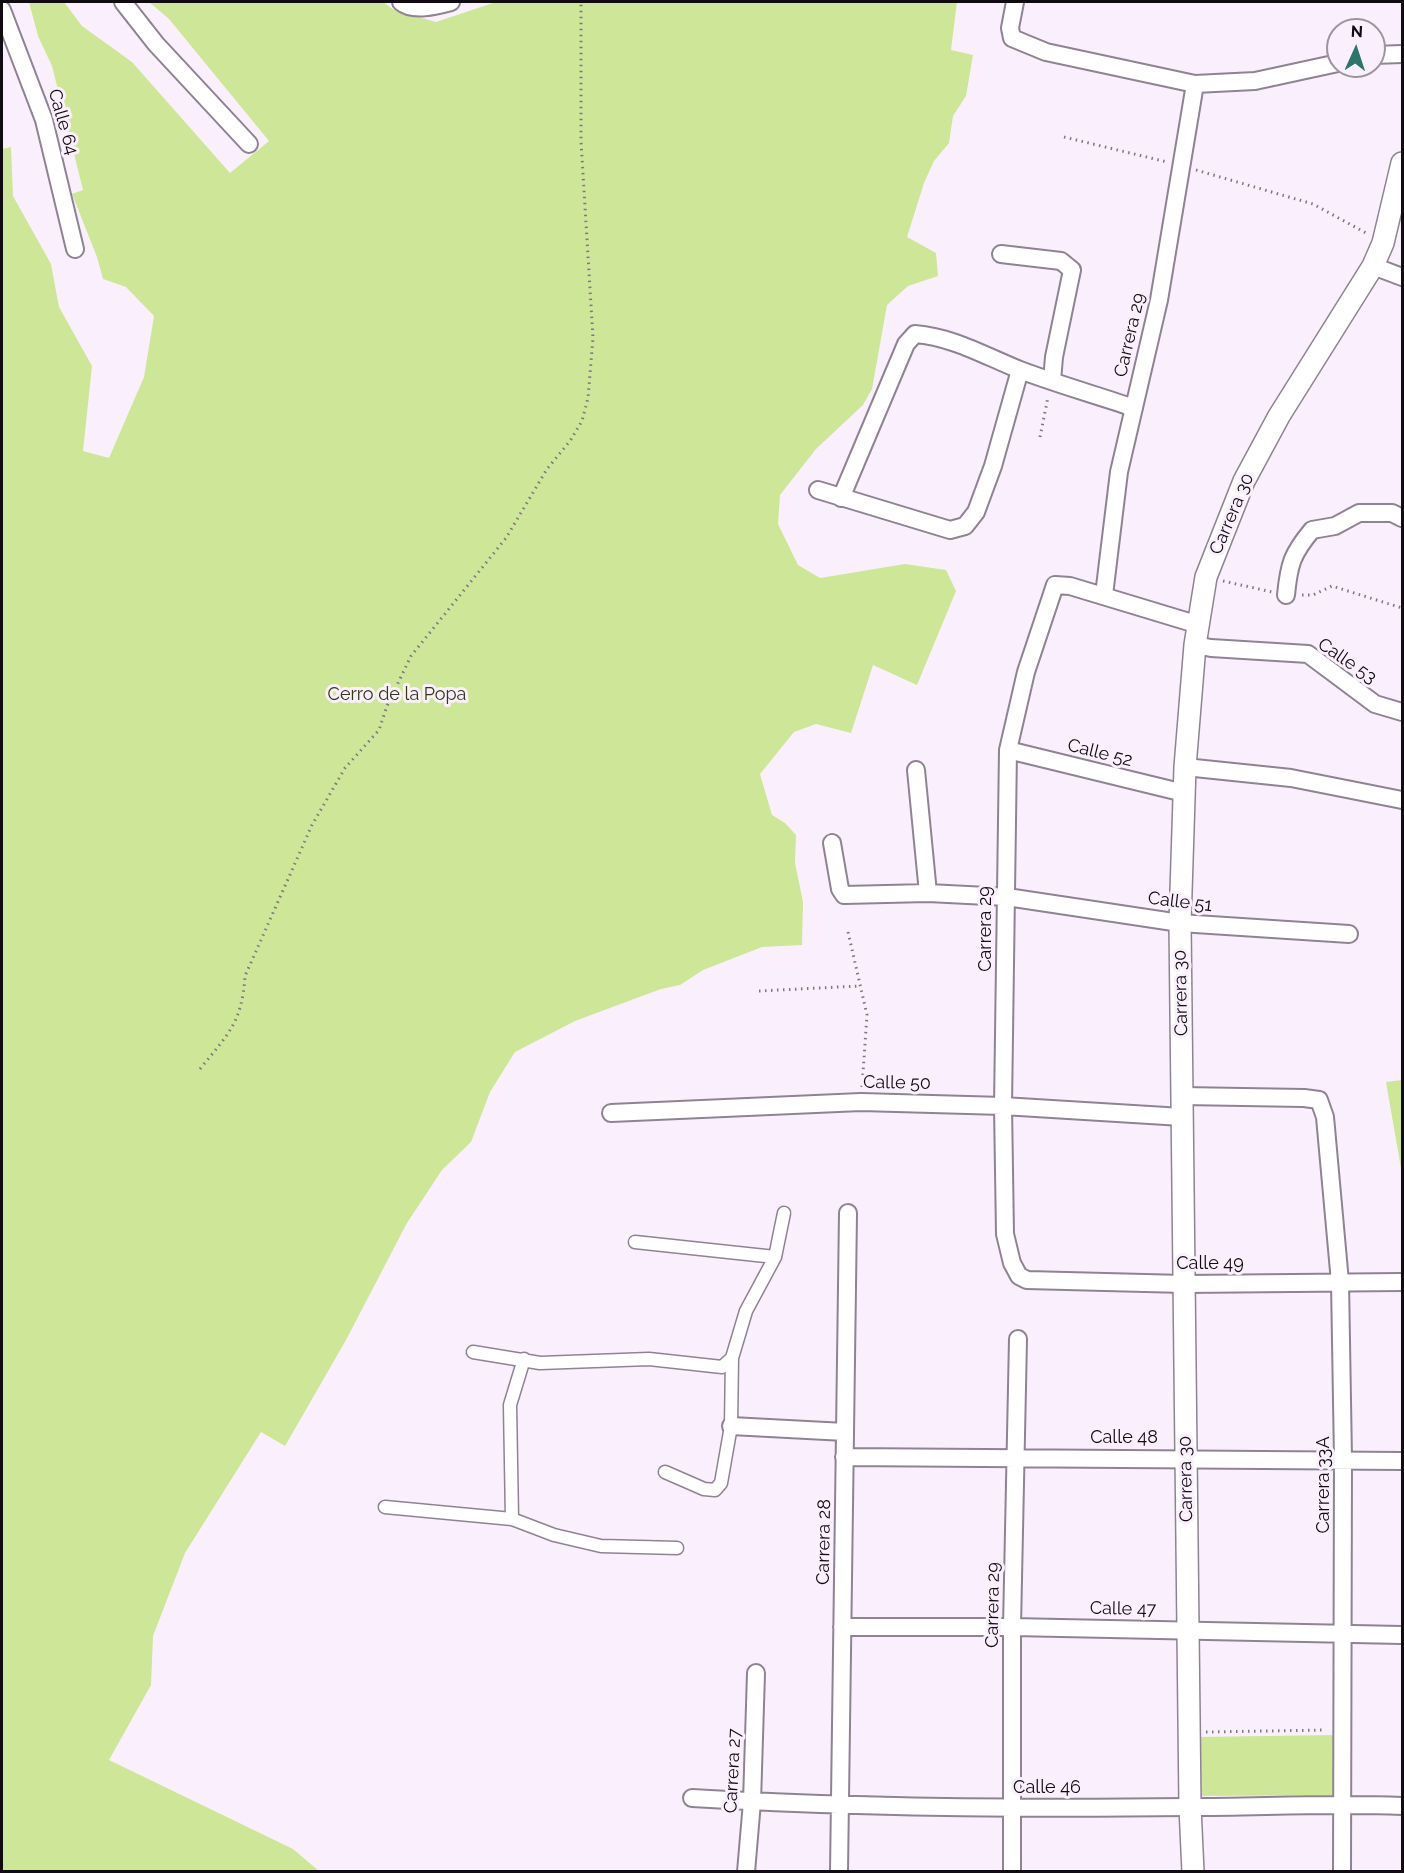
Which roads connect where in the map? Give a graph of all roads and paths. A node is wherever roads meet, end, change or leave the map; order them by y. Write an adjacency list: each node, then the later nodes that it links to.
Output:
1 (123, 2): 12 (street)
2 (401, 2): 3 (street)
3 (451, 2)
4 (581, 2): 47 (path)
5 (1015, 2): 10 (street)
6 (2, 10): 16 (street, Calle 64)
7 (1402, 54): 8 (street)
8 (1386, 55)
9 (1326, 66): 10 (street)
10 (1195, 84): 14 (street, Carrera 29)
11 (1064, 137): 14 (path)
12 (249, 144)
13 (1402, 163): 15 (street, Carrera 30)
14 (1182, 166): 15 (path); 22 (street, Carrera 29)
15 (1383, 243): 18 (street, Carrera 30)
16 (75, 249)
17 (1001, 254): 21 (street)
18 (1373, 266): 19 (street); 27 (street, Carrera 30)
19 (1402, 277)
20 (1020, 370): 21 (street); 25 (street); 25 (street)
21 (1052, 381): 22 (street); 23 (path)
22 (1134, 408): 29 (street, Carrera 29)
23 (1040, 436)
24 (818, 490): 25 (street)
25 (841, 498)
26 (1402, 518): 30 (street)
27 (1206, 577): 30 (path); 32 (street, Carrera 30)
28 (1055, 585): 29 (street, Calle 53); 34 (street, Carrera 29)
29 (1104, 595): 32 (street, Calle 53)
30 (1286, 595): 31 (path)
31 (1402, 608)
32 (1197, 635): 33 (street, Calle 53); 35 (street, Carrera 30)
33 (1402, 712)
34 (1008, 750): 37 (street, Calle 52); 41 (street, Carrera 29)
35 (1185, 767): 37 (street, Carrera 30); 38 (street)
36 (916, 770): 40 (street)
37 (1184, 793): 42 (street, Carrera 30)
38 (1402, 800)
39 (832, 843): 40 (street, Calle 51)
40 (928, 893): 41 (street, Calle 51)
41 (1007, 897): 42 (street, Calle 51); 50 (street, Carrera 29)
42 (1180, 923): 44 (street, Calle 51); 51 (street, Carrera 30)
43 (848, 932): 45 (path)
44 (1349, 934)
45 (859, 986): 46 (path); 49 (path)
46 (759, 991)
47 (200, 1069)
48 (1319, 1100): 51 (street, Calle 50); 58 (street, Carrera 33A)
49 (861, 1102): 50 (street, Calle 50); 52 (street, Calle 50)
50 (1003, 1106): 51 (street, Calle 50); 57 (street, Carrera 29)
51 (1182, 1107): 60 (street, Carrera 30)
52 (611, 1113)
53 (784, 1213): 56 (street)
54 (848, 1213): 66 (street, Carrera 28)
55 (635, 1242): 56 (street)
56 (775, 1257): 63 (street)
57 (1019, 1276): 60 (street, Calle 49)
58 (1340, 1282): 59 (street, Calle 49); 60 (street, Calle 49); 70 (street, Carrera 33A)
59 (1402, 1282)
60 (1184, 1284): 69 (street, Carrera 30)
61 (1018, 1339): 68 (street, Carrera 29)
62 (474, 1352): 64 (street)
63 (732, 1358): 64 (street); 65 (street)
64 (524, 1359): 74 (street)
65 (731, 1426): 66 (street); 72 (street)
66 (845, 1432): 67 (street, Carrera 28)
67 (844, 1457): 68 (street, Calle 48); 76 (street, Carrera 28)
68 (1015, 1457): 69 (street, Calle 48); 77 (street, Carrera 29)
69 (1186, 1458): 70 (street, Calle 48); 78 (street, Carrera 30)
70 (1343, 1459): 71 (street, Calle 48); 79 (street, Carrera 33A)
71 (1402, 1461)
72 (665, 1472)
73 (385, 1507): 74 (street)
74 (512, 1519): 75 (street)
75 (677, 1548)
76 (842, 1627): 77 (street, Calle 47); 87 (street, Carrera 28)
77 (1012, 1627): 78 (street, Calle 47); 89 (street, Carrera 29)
78 (1188, 1630): 79 (street, Calle 47); 83 (street, Carrera 30)
79 (1344, 1633): 80 (street, Calle 47); 82 (street, Carrera 33A)
80 (1402, 1635)
81 (756, 1673): 85 (street, Carrera 27)
82 (1343, 1730): 83 (path); 86 (street, Carrera 33A)
83 (1189, 1732): 90 (street, Carrera 30)
84 (692, 1798): 85 (street, Calle 46)
85 (752, 1802): 87 (street, Calle 46); 91 (street, Carrera 27)
86 (1342, 1803): 88 (street, Calle 46); 90 (street, Calle 46); 95 (street, Carrera 33A)
87 (840, 1804): 89 (street, Calle 46); 92 (street, Carrera 28)
88 (1402, 1806)
89 (1011, 1808): 90 (street, Calle 46); 93 (street, Carrera 29)
90 (1190, 1808): 94 (street, Carrera 30)
91 (746, 1872)
92 (839, 1872)
93 (1012, 1872)
94 (1193, 1872)
95 (1342, 1872)

